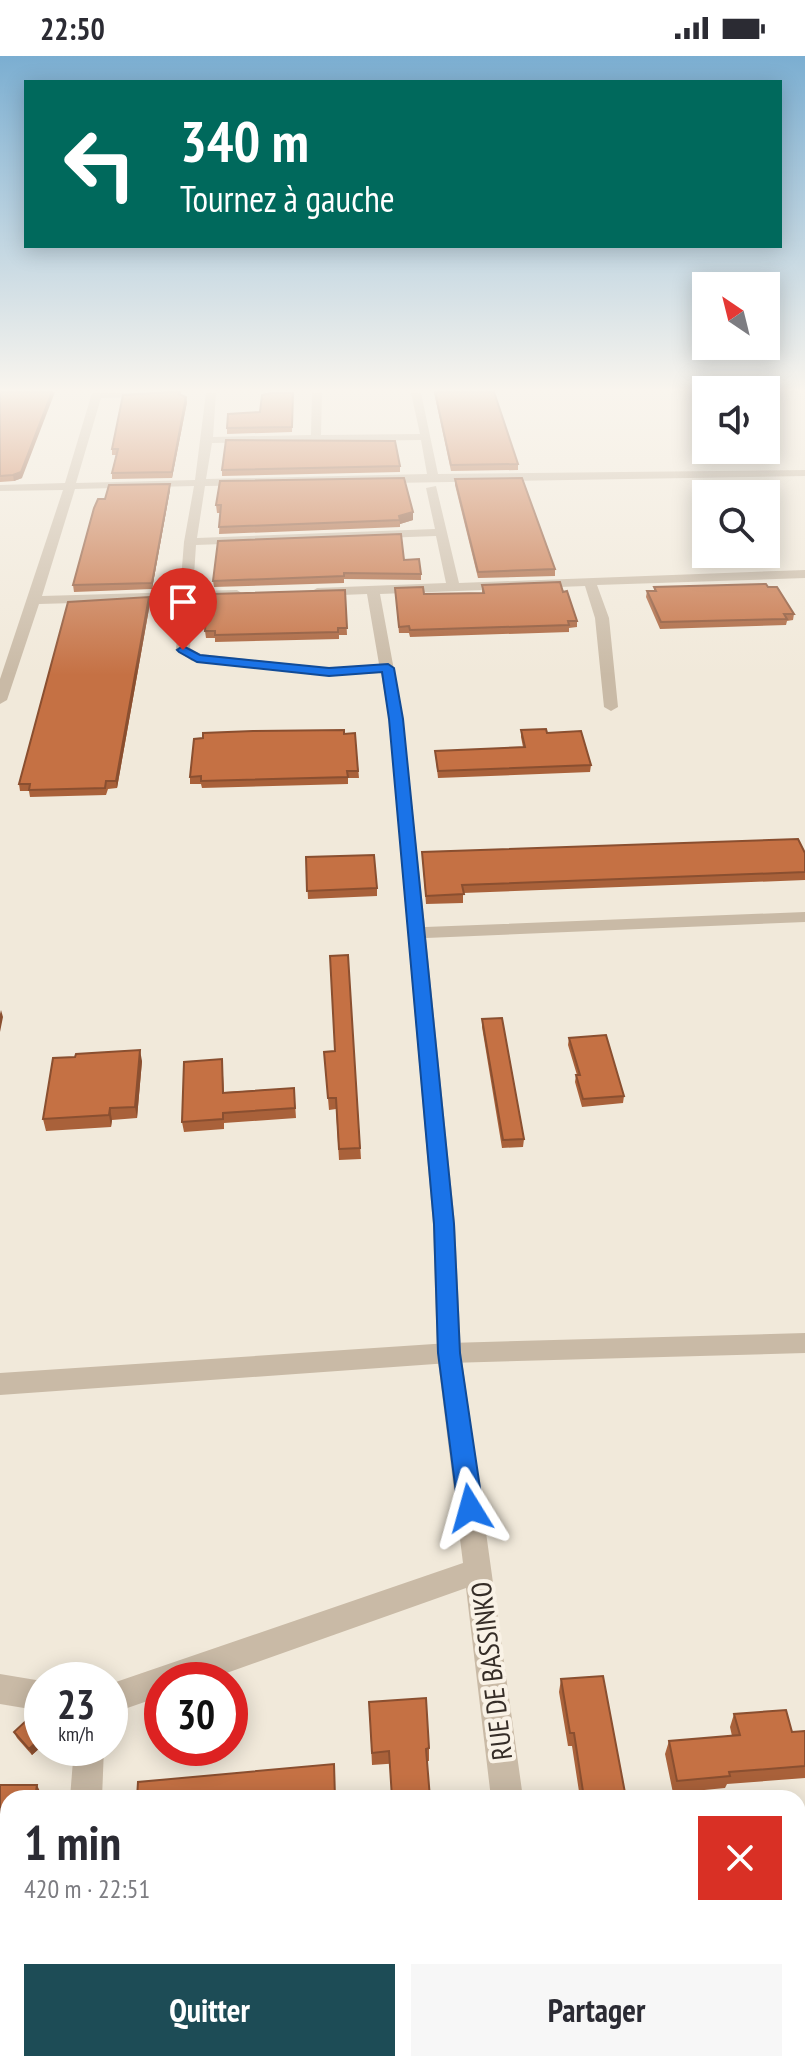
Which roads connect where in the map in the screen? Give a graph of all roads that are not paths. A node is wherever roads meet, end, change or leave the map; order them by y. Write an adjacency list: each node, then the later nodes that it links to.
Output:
1 (70, 487): 6 (street)
2 (244, 487): 5 (street)
3 (433, 487): 8 (street)
4 (0, 488): 6 (street)
5 (199, 488): 6 (street); 9 (street)
6 (69, 492): 7 (street); 17 (street)
7 (0, 498)
8 (441, 532): 9 (street); 12 (street)
9 (190, 542): 16 (street)
10 (805, 574): 11 (street)
11 (590, 583): 12 (street); 20 (street)
12 (453, 586): 13 (street)
13 (373, 590): 14 (street); 18 (street, RUE DE BASSINKO)
14 (295, 592)
15 (248, 594): 16 (street)
16 (185, 596): 17 (street); 18 (street)
17 (33, 600): 19 (street)
18 (388, 668): 22 (street, RUE DE BASSINKO)
19 (0, 700)
20 (611, 707)
21 (805, 917): 22 (street)
22 (418, 933): 24 (street, RUE DE BASSINKO)
23 (805, 1343): 24 (street)
24 (449, 1353): 25 (street); 26 (street, RUE DE BASSINKO)
25 (0, 1384)
26 (479, 1570): 27 (street); 32 (street, RUE DE BASSINKO)
27 (218, 1662)
28 (0, 1689): 29 (street)
29 (24, 1693)
30 (88, 1766): 31 (street)
31 (86, 1790)
32 (506, 1790)

